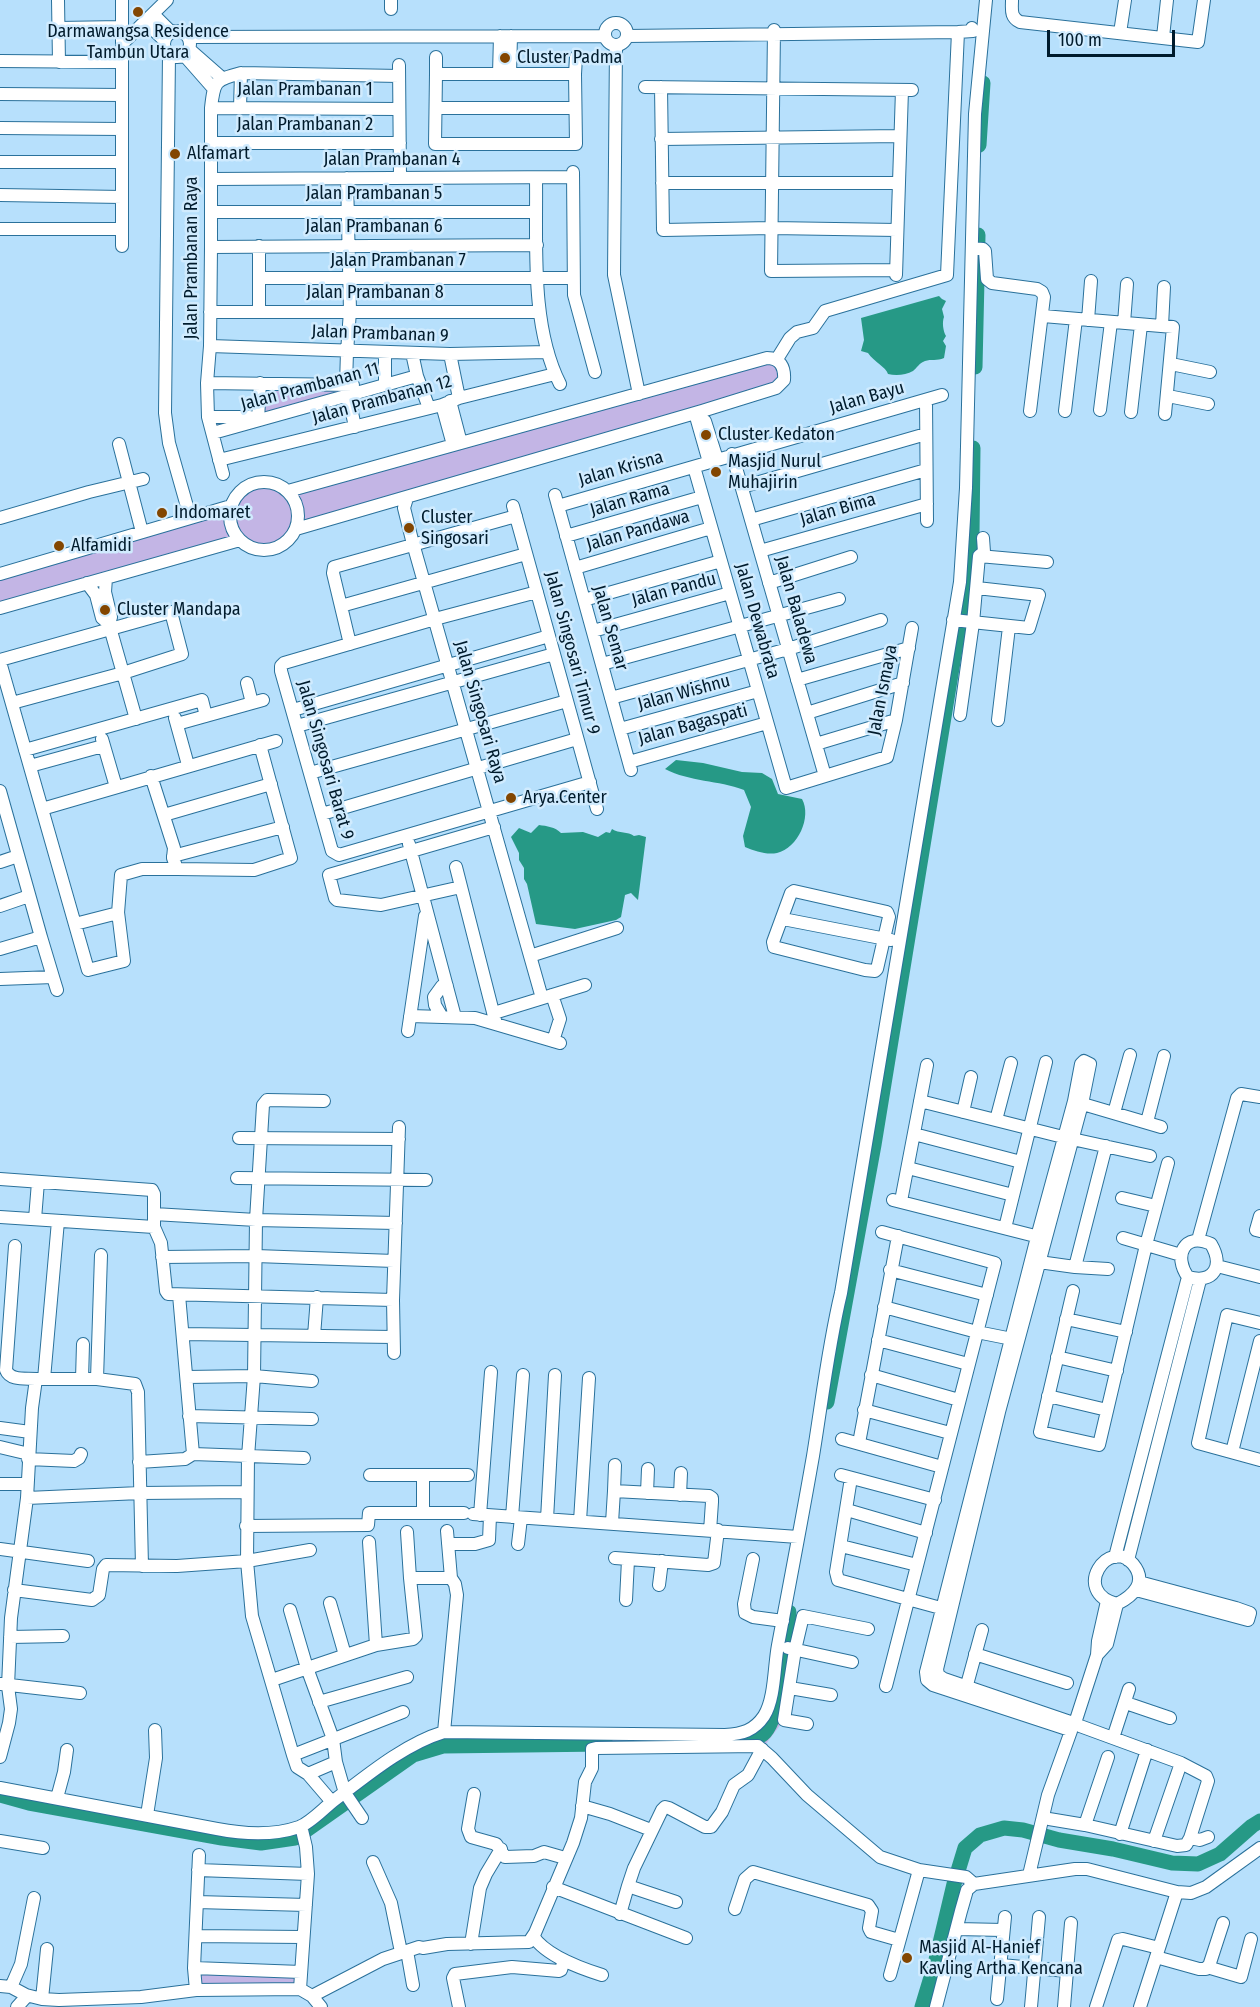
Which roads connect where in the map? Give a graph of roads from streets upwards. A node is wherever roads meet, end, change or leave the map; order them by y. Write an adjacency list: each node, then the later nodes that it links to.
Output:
1 (58, 0): 10 (street)
2 (122, 0): 9 (street)
3 (986, 0): 11 (street)
4 (1012, 0): 14 (street)
5 (1125, 0): 14 (street)
6 (1167, 0): 18 (street)
7 (1204, 0): 18 (street)
8 (156, 9): 15 (street); 20 (street)
9 (122, 27): 10 (street); 20 (street)
10 (58, 28): 26 (street)
11 (978, 30): 12 (street); 13 (street); 77 (street)
12 (774, 32): 13 (street); 19 (street); 37 (street)
13 (958, 32): 101 (street)
14 (1120, 33): 18 (street)
15 (168, 36): 21 (street); 22 (street)
16 (505, 36): 17 (street); 21 (street); 31 (street)
17 (605, 36): 19 (street); 19 (street)
18 (1163, 38)
19 (622, 39): 110 (street)
20 (122, 44): 27 (street)
21 (187, 47): 22 (street); 28 (street)
22 (168, 55): 145 (street)
23 (436, 57): 30 (street)
24 (576, 57): 32 (street)
25 (0, 61): 26 (street)
26 (59, 62): 27 (street)
27 (122, 62): 39 (street)
28 (203, 70): 33 (street); 36 (street)
29 (241, 73): 33 (street); 41 (street); 44 (street)
30 (436, 74): 31 (street); 42 (street)
31 (505, 74): 32 (street)
32 (575, 74): 43 (street)
33 (222, 78): 36 (street)
34 (645, 87): 35 (street)
35 (661, 87): 37 (street); 49 (street)
36 (213, 88): 40 (street, Jalan Prambanan Raya)
37 (774, 88): 47 (street); 48 (street)
38 (0, 94): 39 (street)
39 (122, 95): 46 (street)
40 (211, 108): 41 (street, Jalan Prambanan 1); 50 (street, Jalan Prambanan Raya)
41 (240, 108): 44 (street, Jalan Prambanan 1)
42 (436, 108): 43 (street); 52 (street)
43 (575, 108): 52 (street)
44 (399, 109): 51 (street)
45 (0, 128): 46 (street)
46 (122, 129): 55 (street)
47 (900, 136): 48 (street); 62 (street)
48 (773, 138): 49 (street); 61 (street)
49 (662, 139): 60 (street)
50 (211, 143): 51 (street, Jalan Prambanan 2); 59 (street, Jalan Prambanan Raya)
51 (400, 143): 57 (street)
52 (435, 144): 53 (street)
53 (435, 158)
54 (0, 162): 55 (street)
55 (122, 162): 64 (street)
56 (347, 178): 57 (street, Jalan Prambanan 4); 59 (street, Jalan Prambanan 4); 66 (street)
57 (400, 178): 58 (street, Jalan Prambanan 4)
58 (536, 178): 67 (street); 80 (street, Jalan Prambanan 4)
59 (211, 179): 65 (street, Jalan Prambanan Raya)
60 (662, 183): 61 (street); 69 (street)
61 (773, 183): 62 (street); 69 (street)
62 (899, 183): 71 (street)
63 (0, 195): 64 (street)
64 (122, 197): 70 (street)
65 (211, 212): 66 (street, Jalan Prambanan 5); 76 (street, Jalan Prambanan Raya)
66 (348, 212): 67 (street, Jalan Prambanan 5); 72 (street)
67 (536, 212): 73 (street)
68 (0, 228): 70 (street)
69 (772, 228): 71 (street); 71 (street)
70 (122, 229): 74 (street)
71 (897, 230)
72 (349, 245): 73 (street, Jalan Prambanan 6); 75 (street, Jalan Prambanan 6); 79 (street)
73 (537, 245): 81 (street)
74 (122, 246)
75 (259, 246): 76 (street, Jalan Prambanan 6); 78 (street)
76 (211, 247): 86 (street, Jalan Prambanan Raya)
77 (977, 249): 89 (street); 179 (street)
78 (259, 278): 79 (street, Jalan Prambanan 7); 87 (street)
79 (349, 278): 81 (street, Jalan Prambanan 7); 85 (street)
80 (572, 278): 81 (street, Jalan Prambanan 7); 103 (street)
81 (537, 279): 88 (street)
82 (1091, 281): 90 (street)
83 (1126, 284): 92 (street)
84 (1164, 287): 94 (street)
85 (350, 311): 87 (street, Jalan Prambanan 8); 88 (street, Jalan Prambanan 8); 96 (street)
86 (210, 312): 87 (street, Jalan Prambanan 8); 95 (street, Jalan Prambanan Raya)
87 (259, 312)
88 (539, 312): 97 (street)
89 (1043, 316): 90 (street); 118 (street)
90 (1082, 320): 91 (street); 119 (street)
91 (1111, 322): 92 (street); 117 (street)
92 (1124, 323): 93 (street)
93 (1141, 324): 94 (street); 121 (street)
94 (1162, 326): 102 (street)
95 (210, 346): 96 (street, Jalan Prambanan 9); 106 (street, Jalan Prambanan Raya)
96 (347, 352): 98 (street, Jalan Prambanan 9); 109 (street)
97 (548, 352): 100 (street, Jalan Prambanan 9); 114 (street, Jalan Prambanan 12)
98 (385, 353): 99 (street, Jalan Prambanan 9); 108 (street)
99 (412, 353): 100 (street, Jalan Prambanan 9); 105 (street)
100 (450, 354): 114 (street)
101 (777, 359): 110 (street); 120 (street)
102 (1171, 364): 104 (street); 112 (street)
103 (595, 372)
104 (1210, 372)
105 (417, 376): 108 (street, Jalan Prambanan 11); 116 (street)
106 (207, 383): 107 (street); 123 (street, Jalan Prambanan Raya)
107 (260, 383): 109 (street); 124 (street)
108 (385, 385): 109 (street, Jalan Prambanan 11)
109 (347, 390): 124 (street, Jalan Prambanan 11); 125 (street)
110 (642, 393): 129 (street)
111 (942, 396): 113 (street, Jalan Bayu)
112 (1168, 396): 115 (street); 122 (street)
113 (926, 400): 127 (street); 130 (street, Jalan Bayu)
114 (451, 401): 116 (street, Jalan Prambanan 12); 129 (street)
115 (1208, 404)
116 (429, 408): 125 (street, Jalan Prambanan 12)
117 (1100, 410)
118 (1030, 411)
119 (1065, 411)
120 (699, 412): 132 (street); 142 (street)
121 (1131, 412)
122 (1165, 414)
123 (208, 417): 124 (street); 126 (street, Jalan Prambanan Raya)
124 (258, 419): 126 (street, Jalan Prambanan 11)
125 (355, 427): 131 (street, Jalan Prambanan 12)
126 (213, 433): 131 (street, Jalan Prambanan Raya)
127 (926, 434): 134 (street); 138 (street)
128 (119, 444): 137 (street)
129 (457, 444): 139 (street)
130 (732, 454): 132 (street, Jalan Bayu); 138 (street, Jalan Baladewa)
131 (219, 460): 135 (street, Jalan Prambanan Raya)
132 (713, 460): 133 (street, Jalan Krisna)
133 (694, 466): 140 (street, Jalan Dewabrata); 141 (street, Jalan Krisna)
134 (926, 470): 143 (street); 147 (street)
135 (223, 474)
136 (143, 479): 137 (street)
137 (129, 482): 146 (street); 151 (street)
138 (741, 487): 147 (street, Jalan Baladewa)
139 (288, 491): 144 (street); 150 (street)
140 (702, 497): 149 (street, Jalan Dewabrata); 152 (street, Jalan Rama)
141 (556, 500): 152 (street, Jalan Semar)
142 (402, 504): 150 (street); 155 (street)
143 (927, 504): 148 (street); 156 (street, Jalan Bima)
144 (231, 506): 145 (street); 154 (street)
145 (190, 517): 151 (street)
146 (0, 518)
147 (751, 520): 156 (street, Jalan Baladewa)
148 (927, 521)
149 (711, 528): 160 (street, Jalan Dewabrata); 162 (street, Jalan Pandawa)
150 (296, 529): 154 (street)
151 (142, 532): 163 (street)
152 (566, 536): 162 (street, Jalan Semar)
153 (983, 538): 158 (street)
154 (240, 540): 164 (street)
155 (413, 542): 157 (street, Jalan Singosari Timur 9); 165 (street, Jalan Singosari Raya); 174 (street)
156 (760, 551): 167 (street, Jalan Baladewa)
157 (526, 554): 165 (street); 169 (street, Jalan Singosari Timur 9)
158 (979, 556): 161 (street); 168 (street)
159 (851, 557): 167 (street)
160 (721, 561): 171 (street, Jalan Dewabrata); 173 (street)
161 (1047, 562)
162 (575, 568): 173 (street, Jalan Semar)
163 (0, 574)
164 (106, 578): 166 (street); 170 (street)
165 (425, 582): 174 (street); 177 (street, Jalan Singosari Raya)
166 (87, 583): 170 (street); 175 (street)
167 (769, 583): 176 (street, Jalan Baladewa)
168 (977, 588): 180 (street); 183 (street)
169 (537, 592): 177 (street); 186 (street, Jalan Singosari Timur 9)
170 (100, 593): 181 (street)
171 (730, 593): 182 (street, Jalan Dewabrata); 185 (street, Jalan Pandu)
172 (839, 599): 176 (street)
173 (584, 600): 185 (street, Jalan Semar)
174 (341, 606): 187 (street)
175 (0, 608)
176 (779, 616): 182 (street); 189 (street, Jalan Baladewa)
177 (435, 619): 187 (street); 194 (street, Jalan Singosari Raya)
178 (880, 620): 189 (street)
179 (957, 621): 180 (street); 262 (street)
180 (973, 623): 183 (street); 207 (street)
181 (110, 627): 192 (street); 195 (street); 195 (street)
182 (740, 627): 191 (street, Jalan Dewabrata); 193 (street)
183 (1009, 627): 211 (street)
184 (912, 628): 188 (street, Jalan Ismaya)
185 (593, 631): 193 (street, Jalan Semar)
186 (549, 636): 190 (street, Jalan Singosari Timur 9); 194 (street)
187 (350, 644): 205 (street, Jalan Singosari Barat 9)
188 (909, 648): 196 (street); 199 (street, Jalan Ismaya)
189 (788, 649): 191 (street); 196 (street, Jalan Baladewa)
190 (554, 654): 197 (street); 202 (street, Jalan Singosari Timur 9)
191 (749, 659): 200 (street, Jalan Dewabrata); 201 (street)
192 (0, 661): 203 (street)
193 (602, 664): 201 (street, Jalan Semar)
194 (448, 665): 197 (street, Jalan Singosari Raya); 205 (street)
195 (123, 673): 203 (street); 209 (street)
196 (797, 680): 206 (street, Jalan Baladewa)
197 (453, 682): 214 (street); 216 (street, Jalan Singosari Raya)
198 (247, 683): 208 (street)
199 (903, 683): 206 (street); 210 (street, Jalan Ismaya)
200 (758, 691): 212 (street, Jalan Dewabrata); 217 (street, Jalan Wishnu)
201 (611, 698): 217 (street, Jalan Semar)
202 (567, 700): 216 (street); 218 (street, Jalan Singosari Timur 9)
203 (12, 703): 223 (street)
204 (173, 708): 208 (street); 209 (street); 213 (street)
205 (293, 710): 214 (street, Jalan Singosari Barat 9)
206 (807, 713): 220 (street, Jalan Baladewa)
207 (960, 715)
208 (206, 716): 213 (street)
209 (136, 719): 215 (street)
210 (896, 720): 220 (street); 230 (street, Jalan Ismaya)
211 (998, 720)
212 (767, 723): 226 (street, Jalan Bagaspati); 233 (street, Jalan Dewabrata)
213 (177, 724): 224 (street)
214 (297, 726): 228 (street, Jalan Singosari Barat 9)
215 (99, 729): 222 (street); 223 (street)
216 (466, 729): 227 (street, Jalan Singosari Raya); 228 (street)
217 (620, 729): 226 (street, Jalan Semar)
218 (577, 739): 227 (street); 231 (street, Jalan Singosari Timur 9)
219 (276, 741): 221 (street)
220 (816, 744): 230 (street, Jalan Baladewa)
221 (260, 745): 224 (street); 232 (street)
222 (104, 746): 225 (street); 234 (street)
223 (25, 750): 225 (street)
224 (188, 765): 229 (street)
225 (30, 766): 236 (street)
226 (630, 766)
227 (477, 768): 238 (street, Jalan Singosari Raya); 239 (street)
228 (310, 773): 239 (street, Jalan Singosari Barat 9)
229 (152, 776): 234 (street); 240 (street)
230 (825, 776): 233 (street, Jalan Ismaya)
231 (590, 782): 237 (street, Jalan Singosari Timur 9); 238 (street)
232 (271, 784): 240 (street); 242 (street)
233 (784, 786)
234 (116, 787): 236 (street)
235 (1, 798): 241 (street)
236 (42, 809): 258 (street)
237 (597, 809)
238 (490, 811): 243 (street, Jalan Singosari Raya); 244 (street)
239 (322, 814): 244 (street, Jalan Singosari Barat 9)
240 (164, 816): 247 (street)
241 (3, 817): 246 (street)
242 (283, 827): 247 (street); 250 (street)
243 (494, 827): 245 (street); 266 (street, Jalan Singosari Raya)
244 (407, 835): 245 (street)
245 (411, 851): 252 (street); 252 (street)
246 (18, 856): 248 (street); 253 (street)
247 (173, 856): 250 (street)
248 (0, 862)
249 (456, 867): 251 (street)
250 (177, 869): 256 (street)
251 (460, 887): 252 (street); 276 (street)
252 (423, 895): 255 (street)
253 (29, 896): 254 (street); 260 (street)
254 (0, 906)
255 (426, 909): 263 (street); 264 (street)
256 (118, 912): 258 (street); 258 (street)
257 (783, 919): 261 (street); 261 (street); 261 (street)
258 (75, 924)
259 (617, 928): 266 (street)
260 (41, 938): 265 (street); 267 (street)
261 (884, 938): 262 (street)
262 (900, 941): 422 (street)
263 (436, 945): 264 (street); 275 (street)
264 (421, 946): 270 (street)
265 (0, 949)
266 (530, 956): 272 (street, Jalan Singosari Raya)
267 (53, 977): 268 (street); 271 (street)
268 (0, 980)
269 (585, 985): 272 (street)
270 (414, 988): 273 (street); 274 (street)
271 (57, 990)
272 (547, 997): 276 (street); 276 (street, Jalan Singosari Raya)
273 (410, 1016): 274 (street); 277 (street)
274 (428, 1017): 275 (street)
275 (448, 1017): 276 (street)
276 (495, 1018)
277 (408, 1031)
278 (1130, 1055): 288 (street)
279 (1164, 1056): 290 (street)
280 (1046, 1062): 292 (street)
281 (1011, 1063): 289 (street)
282 (927, 1065): 286 (street)
283 (971, 1077): 287 (street)
284 (1260, 1097): 324 (street)
285 (324, 1101): 295 (street)
286 (920, 1101): 287 (street); 293 (street)
287 (963, 1112): 289 (street)
288 (1114, 1113): 290 (street); 296 (street)
289 (996, 1120): 292 (street)
290 (1147, 1122): 291 (street)
291 (1161, 1127)
292 (1030, 1129): 296 (street); 299 (street)
293 (914, 1134): 299 (street); 301 (street)
294 (239, 1138): 295 (street)
295 (261, 1138): 303 (street); 305 (street)
296 (1068, 1138): 297 (street); 322 (street)
297 (1106, 1146): 298 (street); 334 (street)
298 (1150, 1156)
299 (1021, 1162): 308 (street)
300 (1168, 1163): 310 (street)
301 (908, 1168): 308 (street); 318 (street)
302 (237, 1178): 303 (street)
303 (258, 1178): 305 (street); 314 (street)
304 (0, 1179): 307 (street)
305 (398, 1180): 306 (street); 317 (street)
306 (426, 1180)
307 (38, 1182): 313 (street); 316 (street)
308 (1013, 1195): 318 (street)
309 (1122, 1197): 310 (street)
310 (1156, 1206): 325 (street)
311 (1260, 1216): 319 (street)
312 (0, 1217): 313 (street)
313 (35, 1219): 315 (street)
314 (256, 1220): 316 (street); 317 (street); 329 (street)
315 (58, 1221): 316 (street); 369 (street)
316 (154, 1221): 330 (street)
317 (396, 1223): 331 (street)
318 (1005, 1228): 322 (street)
319 (1260, 1231)
320 (882, 1232): 321 (street)
321 (898, 1236): 336 (street); 341 (street)
322 (1041, 1238): 332 (street); 355 (street)
323 (1123, 1238): 325 (street)
324 (1198, 1240): 328 (street); 333 (street)
325 (1146, 1245): 328 (street); 349 (street)
326 (15, 1246): 369 (street)
327 (101, 1255): 371 (street)
328 (1181, 1255): 338 (street)
329 (256, 1256): 330 (street); 331 (street); 342 (street)
330 (162, 1257): 340 (street)
331 (394, 1261): 344 (street)
332 (1039, 1262): 334 (street); 355 (street)
333 (1217, 1266): 337 (street); 338 (street)
334 (1075, 1267): 335 (street)
335 (1108, 1269)
336 (890, 1270): 341 (street); 345 (street)
337 (1260, 1277)
338 (1194, 1279): 430 (street); 432 (street)
339 (1073, 1291): 346 (street)
340 (179, 1295): 342 (street); 350 (street)
341 (987, 1295): 348 (street)
342 (255, 1296): 343 (street); 351 (street)
343 (317, 1297): 344 (street); 352 (street)
344 (393, 1299): 353 (street)
345 (884, 1307): 348 (street); 354 (street)
346 (1066, 1319): 349 (street); 359 (street)
347 (1260, 1323): 386 (street)
348 (977, 1332): 355 (street); 360 (street)
349 (1126, 1332): 361 (street)
350 (183, 1334): 351 (street); 367 (street)
351 (254, 1336): 352 (street); 366 (street)
352 (314, 1336): 353 (street)
353 (393, 1337): 358 (street)
354 (878, 1340): 360 (street); 365 (street)
355 (1015, 1340): 448 (street)
356 (1260, 1341): 386 (street)
357 (83, 1344): 370 (street)
358 (394, 1353)
359 (1057, 1357): 361 (street); 373 (street)
360 (969, 1364): 374 (street)
361 (1117, 1371): 376 (street)
362 (491, 1372): 412 (street)
363 (523, 1375): 413 (street)
364 (555, 1375): 414 (street)
365 (871, 1375): 374 (street); 375 (street)
366 (254, 1376): 367 (street); 372 (street); 378 (street)
367 (187, 1377): 377 (street)
368 (589, 1378): 415 (street)
369 (40, 1379): 370 (street); 381 (street)
370 (82, 1379): 371 (street)
371 (98, 1379): 393 (street)
372 (312, 1381)
373 (1048, 1396): 376 (street); 376 (street)
374 (959, 1400): 382 (street)
375 (864, 1410): 382 (street); 384 (street)
376 (1107, 1410)
377 (189, 1416): 378 (street); 388 (street)
378 (250, 1418): 379 (street); 390 (street)
379 (312, 1419)
380 (0, 1428): 381 (street)
381 (30, 1432): 389 (street)
382 (950, 1434): 395 (street)
383 (842, 1439): 384 (street)
384 (859, 1443): 395 (street)
385 (0, 1447): 389 (street)
386 (1232, 1452): 392 (street)
387 (81, 1454): 389 (street)
388 (193, 1454): 390 (street); 393 (street)
389 (28, 1456): 402 (street)
390 (248, 1457): 391 (street); 404 (street)
391 (304, 1458)
392 (1260, 1460)
393 (139, 1462): 405 (street)
394 (615, 1465): 403 (street)
395 (942, 1467): 409 (street)
396 (648, 1469): 406 (street)
397 (681, 1473): 407 (street)
398 (370, 1475): 399 (street)
399 (423, 1475): 400 (street); 411 (street)
400 (468, 1475)
401 (0, 1484): 402 (street)
402 (27, 1484): 408 (street)
403 (614, 1491): 406 (street); 416 (street)
404 (247, 1492): 405 (street); 417 (street)
405 (140, 1493): 408 (street); 437 (street)
406 (647, 1493): 407 (street)
407 (680, 1495): 419 (street)
408 (27, 1498): 429 (street)
409 (935, 1500): 410 (street); 421 (street)
410 (847, 1510): 421 (street); 426 (street)
411 (423, 1513): 412 (street); 417 (street)
412 (477, 1514): 413 (street); 424 (street)
413 (516, 1517): 414 (street); 425 (street)
414 (547, 1519): 415 (street)
415 (580, 1521): 416 (street)
416 (612, 1522): 419 (street)
417 (246, 1526): 434 (street)
418 (447, 1531): 424 (street)
419 (714, 1531): 422 (street); 435 (street)
420 (407, 1532): 438 (street)
421 (926, 1533): 436 (street)
422 (798, 1537): 449 (street)
423 (369, 1542): 454 (street)
424 (448, 1544): 439 (street)
425 (518, 1544)
426 (841, 1545): 436 (street); 444 (street)
427 (0, 1549): 429 (street)
428 (310, 1550): 434 (street)
429 (20, 1553): 433 (street); 442 (street)
430 (1116, 1557): 432 (street); 446 (street)
431 (753, 1559): 449 (street)
432 (1128, 1560): 441 (street)
433 (88, 1561)
434 (247, 1561): 437 (street); 462 (street)
435 (662, 1561): 440 (street); 443 (street)
436 (917, 1565): 444 (street)
437 (142, 1566): 442 (street)
438 (410, 1578): 439 (street); 454 (street)
439 (451, 1578): 478 (street)
440 (659, 1585)
441 (1138, 1586): 441 (street); 446 (street)
442 (14, 1590): 451 (street)
443 (626, 1600)
444 (909, 1600): 448 (street); 465 (street)
445 (330, 1603): 458 (street)
446 (1112, 1603): 476 (street)
447 (290, 1610): 460 (street)
448 (946, 1610): 468 (street)
449 (783, 1621): 455 (street)
450 (868, 1629): 456 (street)
451 (7, 1630): 453 (street); 464 (street)
452 (982, 1630): 457 (street)
453 (63, 1636)
454 (376, 1645): 458 (street)
455 (780, 1647): 456 (street); 481 (street)
456 (795, 1650): 459 (street); 466 (street)
457 (975, 1654): 463 (street); 468 (street)
458 (345, 1655): 460 (street)
459 (852, 1662)
460 (307, 1668): 462 (street); 471 (street)
461 (407, 1677): 471 (street)
462 (272, 1680): 485 (street)
463 (1067, 1683)
464 (4, 1685): 469 (street); 486 (street)
465 (886, 1686)
466 (790, 1688): 470 (street); 475 (street)
467 (1129, 1689): 472 (street)
468 (965, 1691): 476 (street)
469 (80, 1693)
470 (831, 1695)
471 (319, 1702): 480 (street)
472 (1125, 1703): 474 (street); 479 (street)
473 (403, 1712): 480 (street)
474 (1170, 1718)
475 (807, 1724)
476 (1074, 1728): 479 (street); 499 (street)
477 (155, 1730): 497 (street)
478 (444, 1732): 481 (street); 494 (street)
479 (1113, 1738): 484 (street)
480 (333, 1739): 485 (street); 488 (street)
481 (592, 1740): 482 (street); 496 (street)
482 (762, 1749): 502 (street); 515 (street)
483 (67, 1750): 493 (street)
484 (1147, 1750): 489 (street); 503 (street)
485 (293, 1755): 490 (street)
486 (0, 1757)
487 (1108, 1757): 500 (street)
488 (336, 1762): 490 (street); 494 (street)
489 (1181, 1763): 505 (street); 507 (street)
490 (308, 1774): 495 (street)
491 (0, 1788): 493 (street)
492 (474, 1794): 510 (street)
493 (57, 1798): 497 (street)
494 (350, 1799): 495 (street); 498 (street)
495 (332, 1802): 501 (street)
496 (582, 1806): 502 (street); 512 (street)
497 (147, 1815): 501 (street)
498 (362, 1818)
499 (1045, 1821): 500 (street); 517 (street)
500 (1085, 1825): 503 (street)
501 (303, 1829): 516 (street)
502 (651, 1830): 519 (street)
503 (1120, 1834): 507 (street)
504 (1208, 1837): 505 (street)
505 (1190, 1838): 507 (street)
506 (0, 1841): 508 (street)
507 (1154, 1841)
508 (43, 1848)
509 (1260, 1848): 521 (street)
510 (501, 1849): 512 (street); 538 (street)
511 (199, 1855): 514 (street)
512 (565, 1858): 520 (street)
513 (373, 1862): 540 (street)
514 (198, 1870): 516 (street); 523 (street)
515 (919, 1870): 518 (street); 537 (street)
516 (308, 1874): 525 (street)
517 (1033, 1874): 518 (street); 521 (street)
518 (970, 1880): 531 (street)
519 (628, 1886): 524 (street); 527 (street)
520 (553, 1887): 527 (street); 533 (street)
521 (1177, 1892): 541 (street)
522 (34, 1898): 552 (street)
523 (197, 1902): 525 (street); 532 (street)
524 (676, 1902)
525 (306, 1905): 534 (street)
526 (735, 1909): 537 (street)
527 (620, 1914): 535 (street)
528 (1039, 1917): 545 (street)
529 (1071, 1923): 547 (street)
530 (1223, 1923): 546 (street)
531 (957, 1929): 543 (street); 563 (street)
532 (196, 1936): 534 (street); 544 (street)
533 (533, 1936): 538 (street); 542 (street)
534 (302, 1937): 548 (street)
535 (686, 1938)
536 (1251, 1939): 546 (street)
537 (899, 1940): 550 (street)
538 (471, 1944): 540 (street)
539 (47, 1949): 557 (street)
540 (404, 1951): 551 (street); 556 (street)
541 (1158, 1953): 546 (street); 566 (street); 567 (street)
542 (564, 1960): 549 (street); 562 (street)
543 (1001, 1965): 545 (street); 558 (street)
544 (194, 1968): 548 (street); 554 (street)
545 (1034, 1968): 547 (street); 564 (street)
546 (1208, 1968)
547 (1067, 1971): 565 (street)
548 (301, 1972): 553 (street)
549 (602, 1975)
550 (890, 1975)
551 (413, 1985)
552 (6, 1987): 555 (street)
553 (300, 1989): 554 (street); 556 (street)
554 (195, 1990): 559 (street)
555 (26, 1995): 557 (street); 560 (street)
556 (312, 1996): 561 (street)
557 (42, 1999): 559 (street)
558 (997, 1999)
559 (141, 2002)
560 (17, 2007)
561 (321, 2007)
562 (459, 2007)
563 (936, 2007)
564 (1031, 2007)
565 (1064, 2007)
566 (1096, 2007)
567 (1140, 2007)

